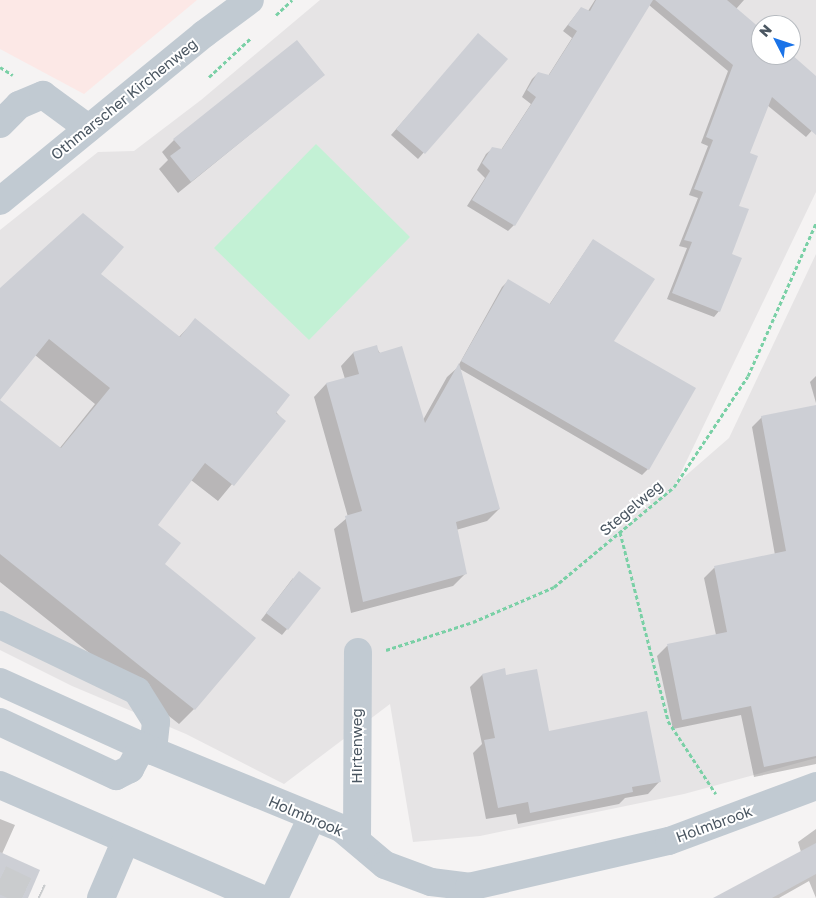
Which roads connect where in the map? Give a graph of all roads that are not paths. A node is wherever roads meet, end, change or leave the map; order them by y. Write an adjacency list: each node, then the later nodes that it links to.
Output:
1 (250, 0): 3 (street, Othmarscher Kirchenweg)
2 (0, 124): 3 (street)
3 (88, 128): 4 (street, Othmarscher Kirchenweg)
4 (0, 201)
5 (0, 625): 9 (street)
6 (358, 652): 13 (street, Hirtenweg)
7 (0, 682): 9 (street, Holmbrook)
8 (0, 722): 9 (street)
9 (148, 749): 12 (street, Holmbrook)
10 (0, 785): 14 (street)
11 (816, 786): 13 (street, Holmbrook)
12 (312, 817): 13 (street, Holmbrook); 17 (street)
13 (357, 839)
14 (125, 842): 15 (street); 16 (street)
15 (101, 898)
16 (260, 898)
17 (274, 898)

